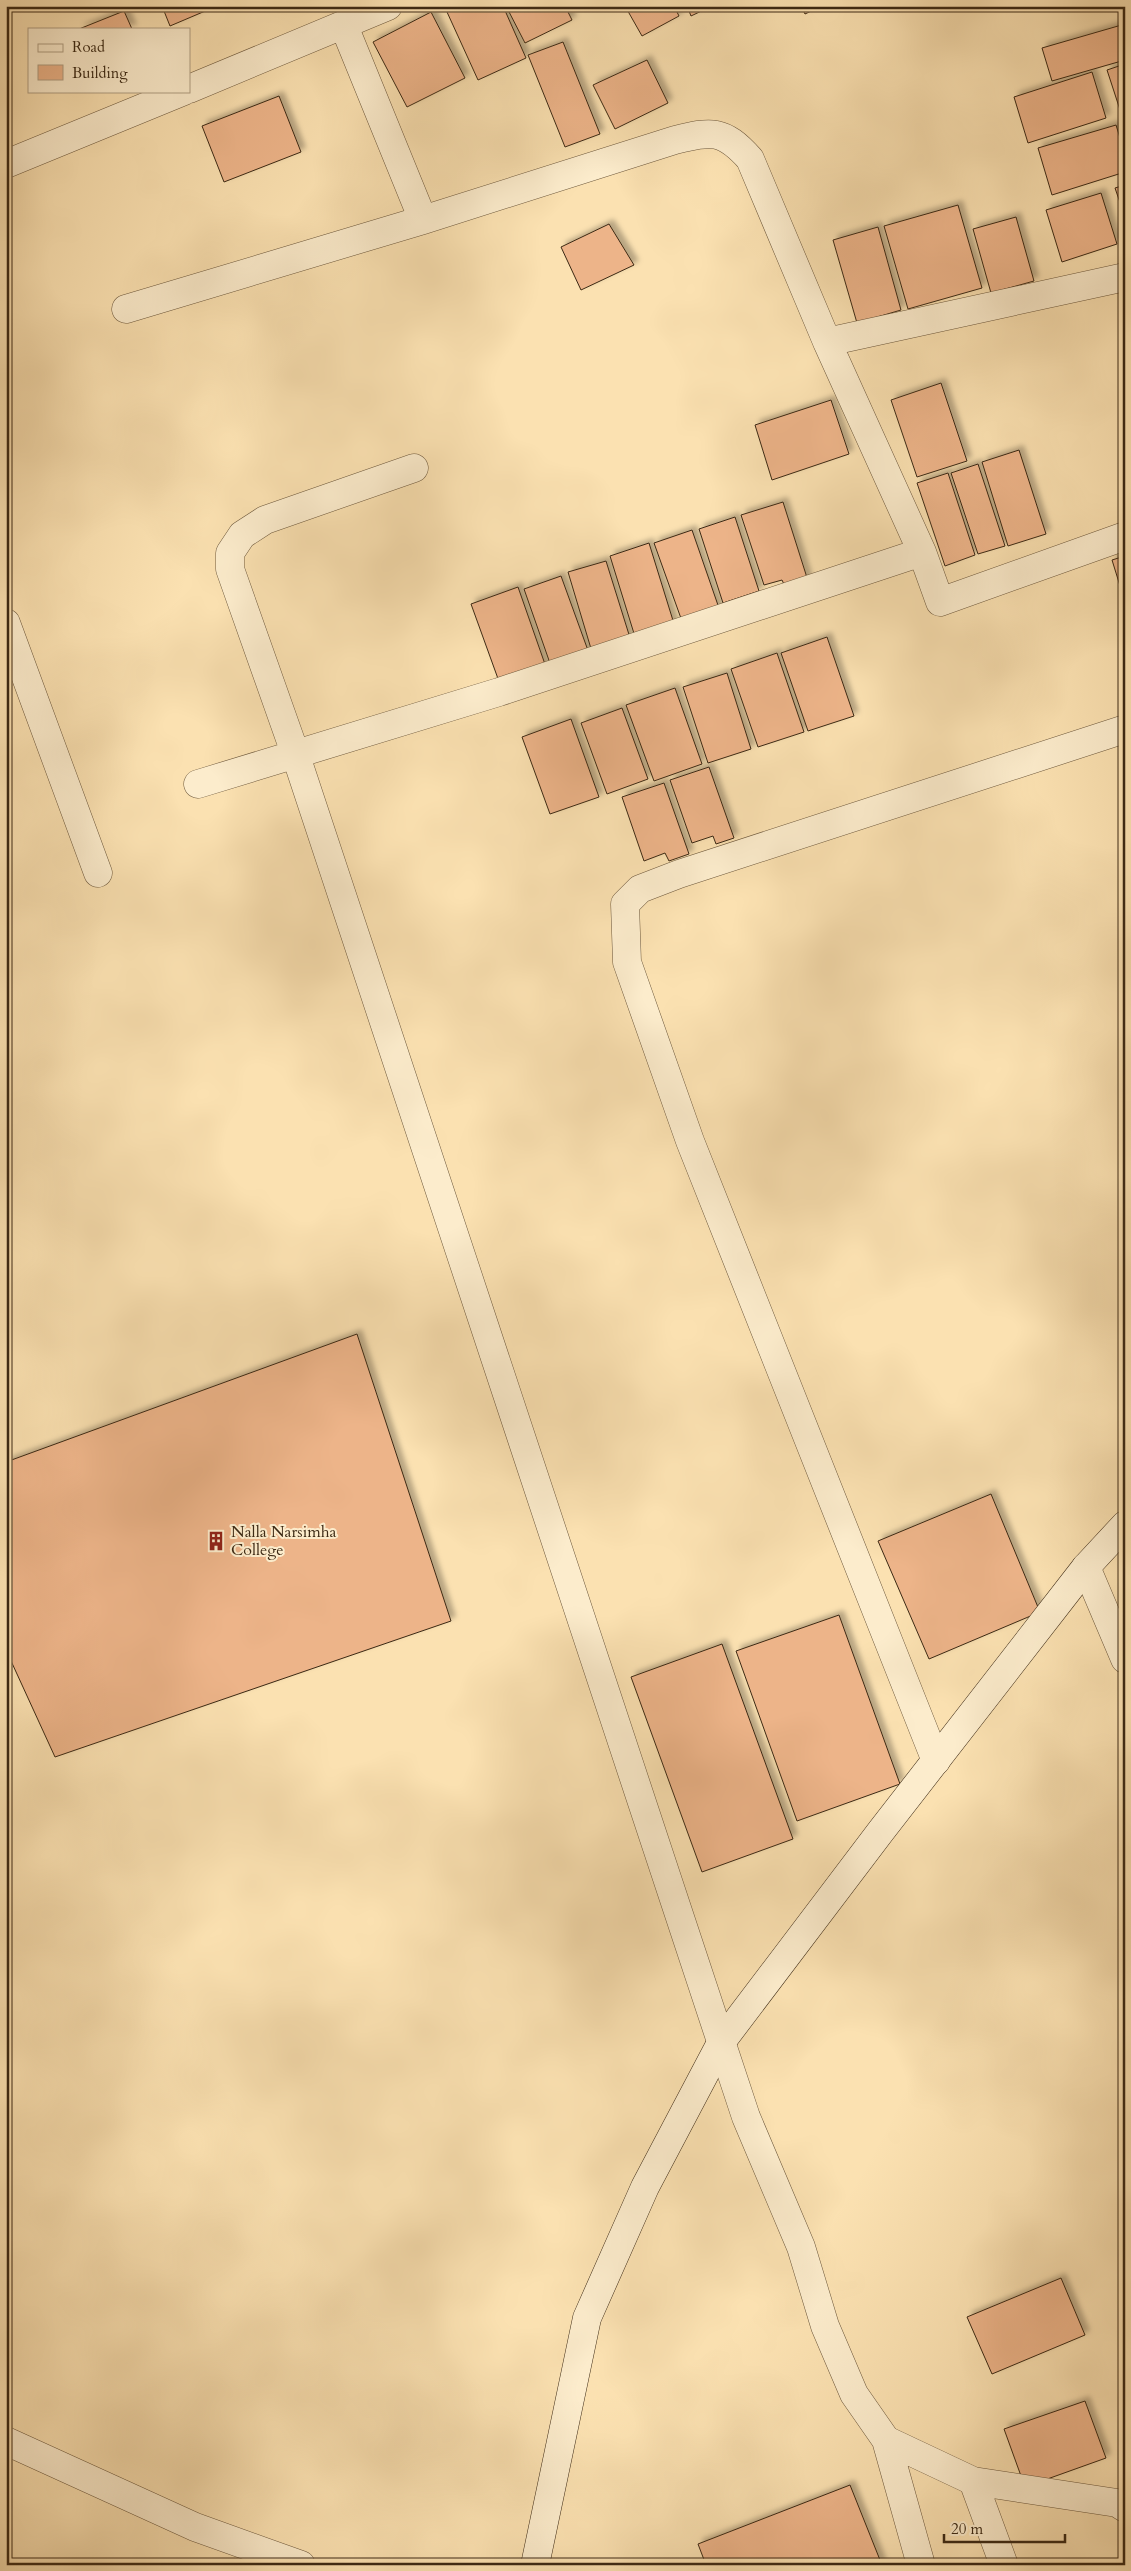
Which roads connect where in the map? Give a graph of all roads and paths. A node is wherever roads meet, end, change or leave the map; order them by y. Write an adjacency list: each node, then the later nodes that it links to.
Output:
1 (388, 6): 2 (street)
2 (344, 26): 3 (street); 6 (street)
3 (190, 89)
4 (182, 92): 5 (street)
5 (6, 164)
6 (423, 220): 8 (street); 9 (street)
7 (1125, 277): 9 (street)
8 (126, 309)
9 (827, 342): 12 (street)
10 (414, 468): 15 (street)
11 (1125, 536): 12 (street)
12 (922, 552): 15 (street)
13 (6, 623): 17 (street)
14 (1125, 728): 21 (street)
15 (296, 753): 16 (street); 22 (street)
16 (198, 784)
17 (98, 873)
18 (1125, 1525): 19 (street)
19 (1086, 1567): 20 (street); 21 (street)
20 (1125, 1659)
21 (936, 1761): 22 (street)
22 (722, 2041): 23 (street); 28 (street)
23 (886, 2440): 25 (street); 29 (street)
24 (6, 2441): 27 (street)
25 (973, 2481): 26 (street); 30 (street)
26 (1125, 2508)
27 (301, 2565)
28 (535, 2565)
29 (921, 2565)
30 (1004, 2565)

